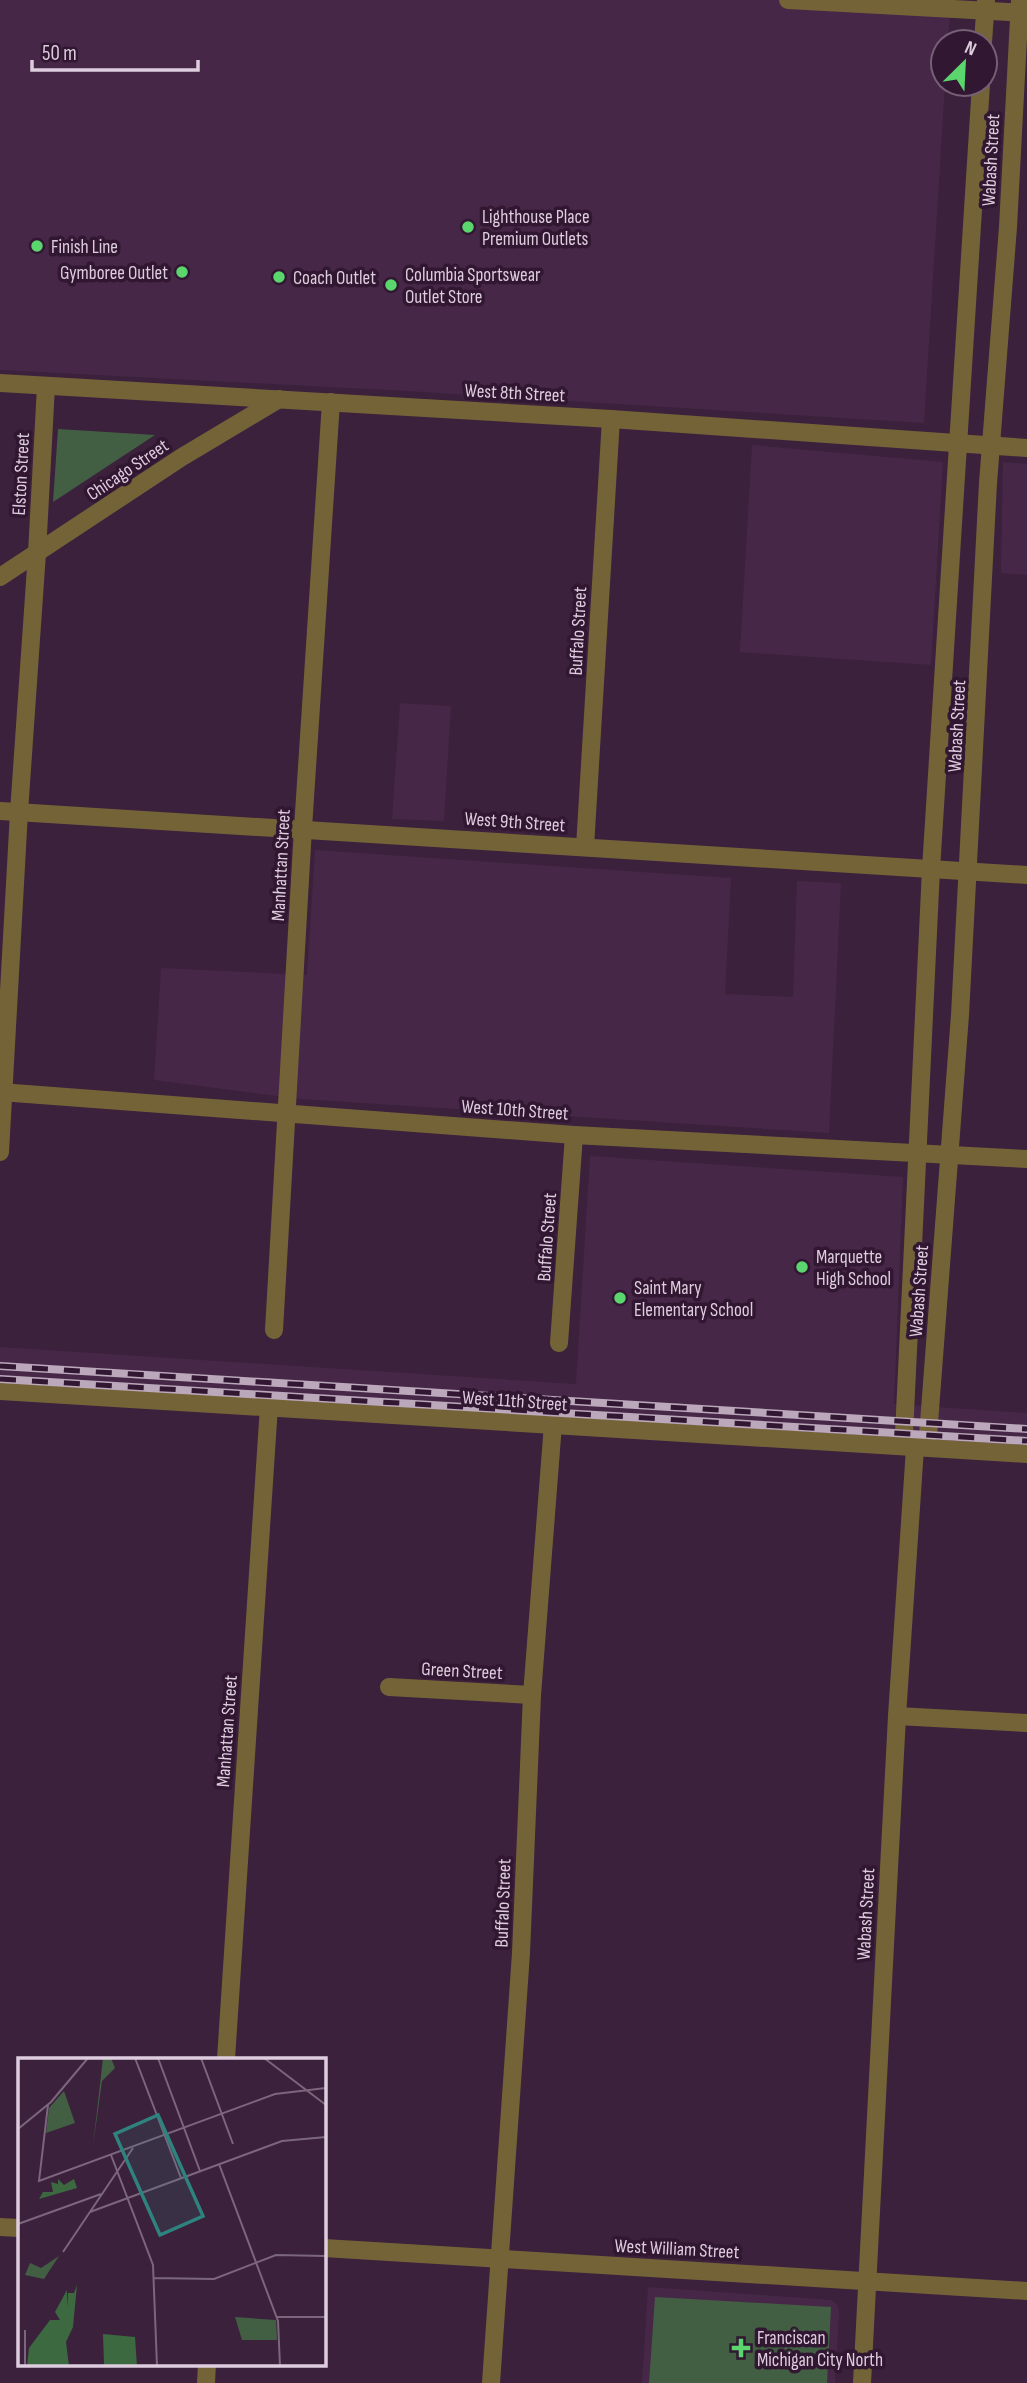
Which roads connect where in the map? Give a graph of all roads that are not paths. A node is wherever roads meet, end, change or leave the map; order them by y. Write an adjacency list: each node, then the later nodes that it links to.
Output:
1 (788, 0): 2 (street)
2 (985, 5): 3 (street); 4 (street)
3 (1022, 8): 12 (street, Wabash Street)
4 (984, 28)
5 (980, 98): 11 (street, Wabash Street)
6 (0, 383): 7 (street, West 8th Street)
7 (46, 386): 8 (street, West 8th Street); 14 (street, Elston Street)
8 (279, 399): 9 (street, West 8th Street); 14 (street, Chicago Street)
9 (331, 402): 10 (street, West 8th Street); 18 (street, Manhattan Street)
10 (611, 419): 11 (street, West 8th Street); 19 (street, Buffalo Street)
11 (958, 443): 12 (street, West 8th Street); 20 (street, Wabash Street)
12 (991, 445): 13 (street, West 8th Street); 21 (street, Wabash Street)
13 (1027, 448)
14 (37, 553): 15 (street, Chicago Street); 17 (street, Elston Street)
15 (0, 577)
16 (0, 811): 17 (street, West 9th Street)
17 (19, 813): 18 (street, West 9th Street); 23 (street, Elston Street)
18 (303, 828): 19 (street, West 9th Street); 24 (street, Manhattan Street)
19 (585, 847): 20 (street, West 9th Street)
20 (931, 869): 21 (street, West 9th Street); 27 (street, Wabash Street)
21 (969, 871): 22 (street, West 9th Street); 28 (street, Wabash Street)
22 (1027, 875)
23 (2, 1092): 24 (street, West 10th Street); 26 (street, Elston Street)
24 (286, 1112): 25 (street, West 10th Street); 30 (street, Manhattan Street)
25 (575, 1135): 27 (street, West 10th Street); 31 (street, Buffalo Street)
26 (0, 1152)
27 (916, 1152): 28 (street, West 10th Street); 35 (street, Wabash Street)
28 (949, 1154): 29 (street, West 10th Street); 35 (street, Wabash Street)
29 (1027, 1159)
30 (274, 1330)
31 (559, 1343)
32 (0, 1391): 33 (street, West 11th Street)
33 (269, 1406): 34 (street, West 11th Street); 41 (street, Manhattan Street)
34 (553, 1424): 35 (street, West 11th Street); 38 (street, Buffalo Street)
35 (915, 1448): 36 (street, West 11th Street); 39 (street, Wabash Street)
36 (1027, 1454)
37 (389, 1688): 38 (street, Green Street)
38 (532, 1695): 45 (street, Buffalo Street)
39 (897, 1716): 40 (street); 46 (street, Wabash Street)
40 (1027, 1723)
41 (226, 2058)
42 (0, 2227): 43 (street)
43 (18, 2228)
44 (326, 2248): 45 (street, West William Street)
45 (500, 2259): 46 (street, West William Street); 48 (street, Buffalo Street)
46 (866, 2280): 47 (street, West William Street); 49 (street, Wabash Street)
47 (1027, 2291)
48 (491, 2383)
49 (862, 2383)

